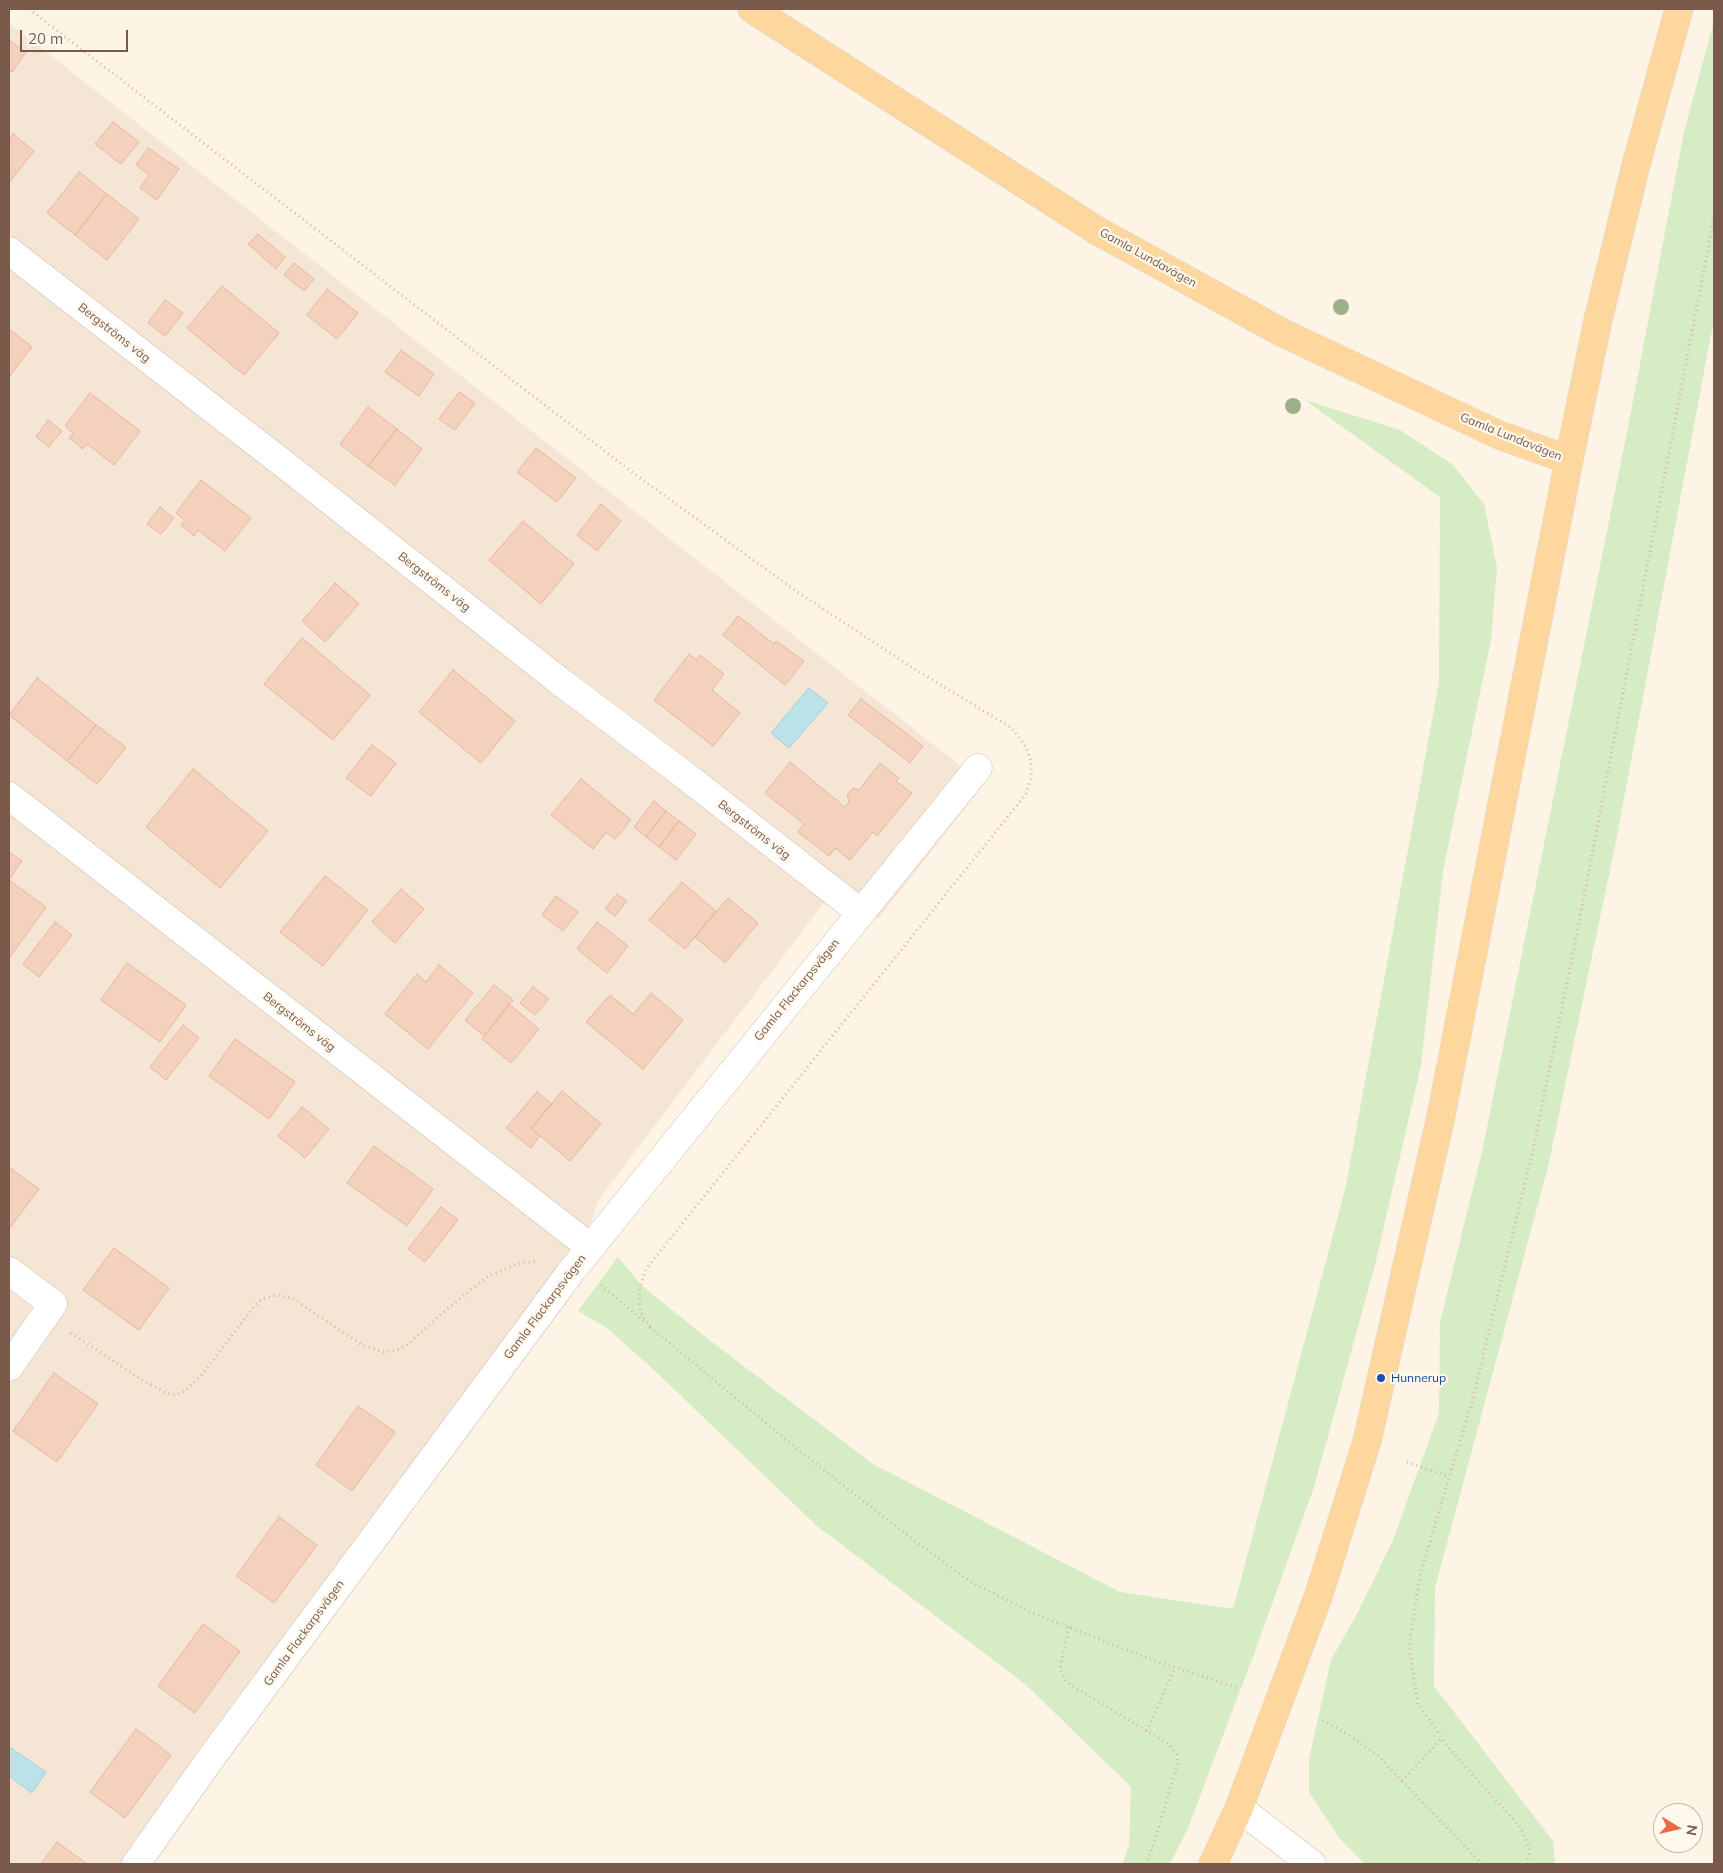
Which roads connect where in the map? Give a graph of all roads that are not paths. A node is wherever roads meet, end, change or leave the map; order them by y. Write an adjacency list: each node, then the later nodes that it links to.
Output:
1 (752, 9): 4 (main road, Gamla Lundavägen)
2 (1679, 9): 4 (main road)
3 (9, 251): 7 (street, Bergströms väg)
4 (1569, 460): 11 (main road)
5 (978, 768): 7 (street, Gamla Flackarpsvägen)
6 (9, 796): 8 (street, Bergströms väg)
7 (860, 912): 8 (street, Gamla Flackarpsvägen)
8 (579, 1261): 12 (street, Gamla Flackarpsvägen)
9 (9, 1271): 10 (street)
10 (9, 1367)
11 (1239, 1808): 13 (main road); 14 (street)
12 (136, 1864)
13 (1213, 1864)
14 (1312, 1864)

